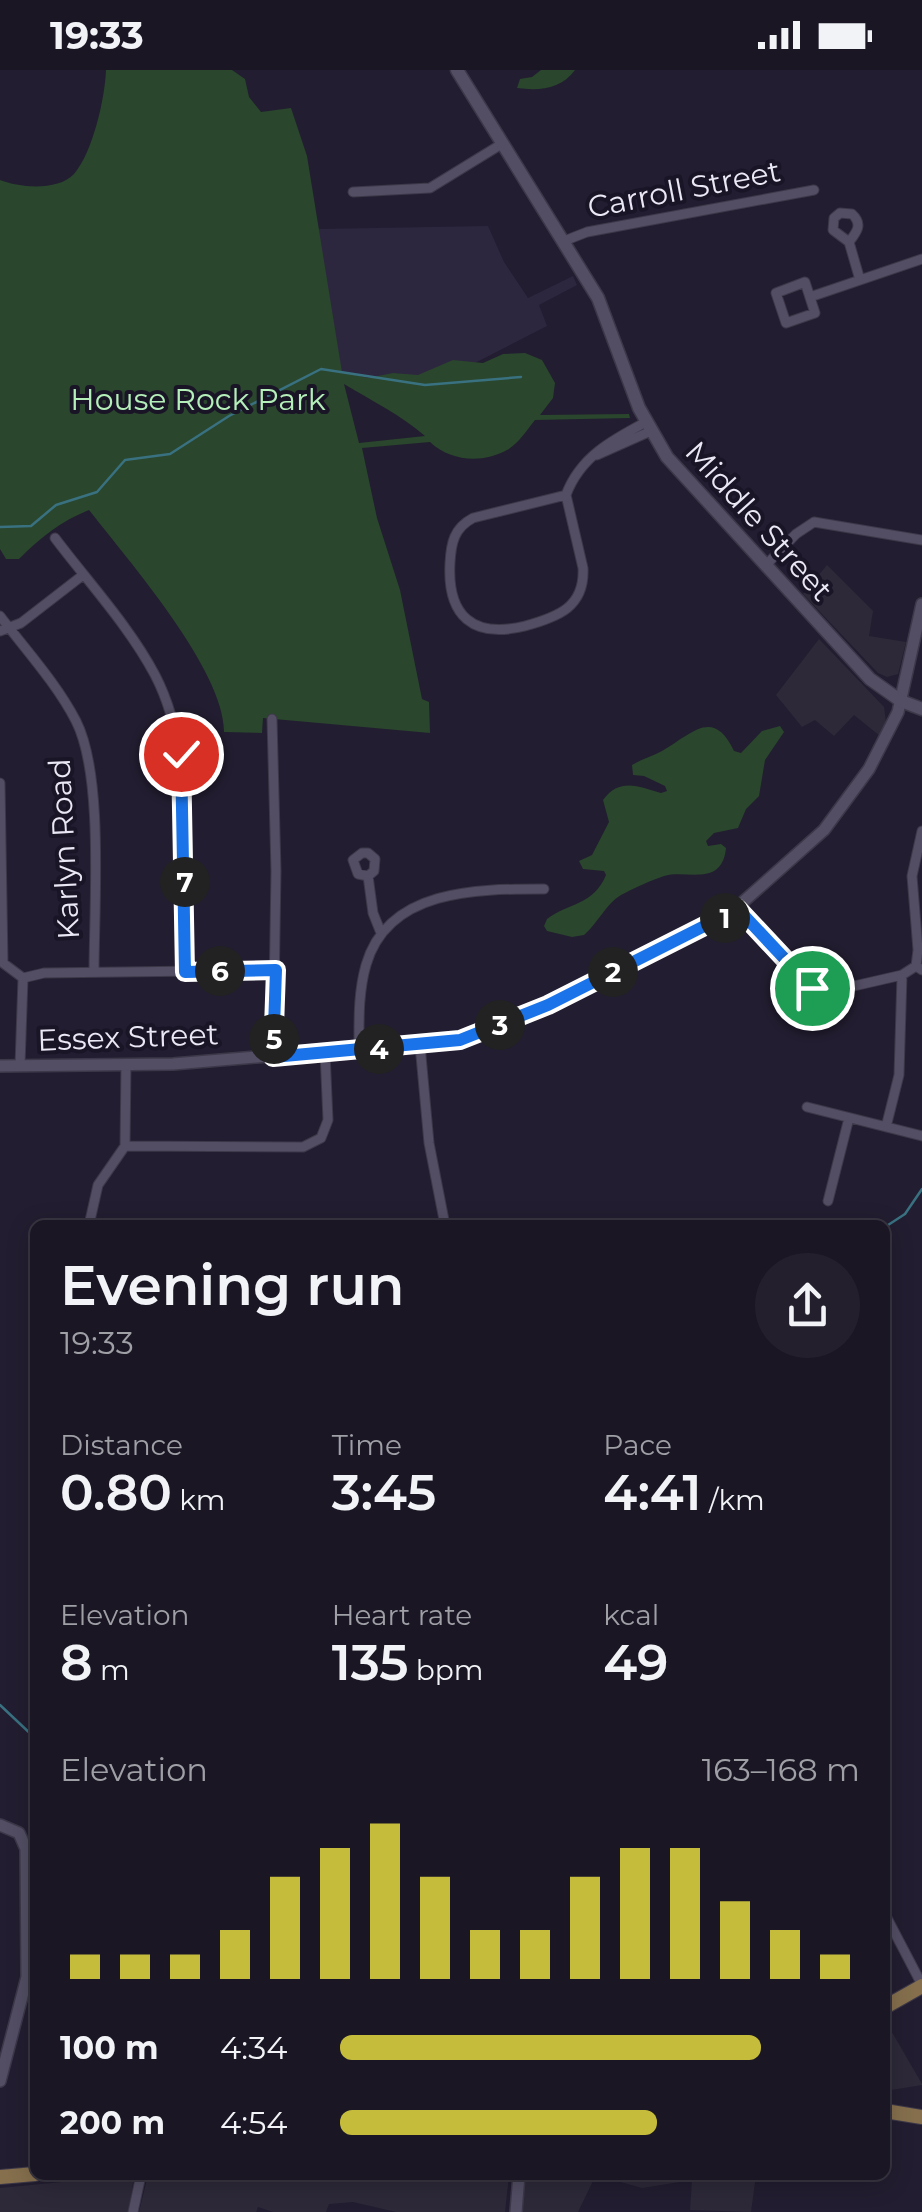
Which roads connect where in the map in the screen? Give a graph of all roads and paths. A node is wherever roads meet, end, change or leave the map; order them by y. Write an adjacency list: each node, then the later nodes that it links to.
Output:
1 (456, 70): 2 (main road, Middle Street)
2 (500, 145): 4 (street); 5 (main road, Middle Street)
3 (814, 190): 5 (street, Carroll Street)
4 (353, 192)
5 (564, 241): 10 (main road, Middle Street)
6 (849, 242): 8 (street)
7 (922, 259): 8 (street)
8 (860, 280): 9 (street)
9 (810, 297): 9 (street)
10 (648, 427): 11 (street); 14 (main road, Middle Street)
11 (566, 496): 11 (street)
12 (55, 538): 15 (street)
13 (922, 540): 14 (street)
14 (764, 566): 19 (main road, Middle Street)
15 (83, 575): 18 (street); 31 (street)
16 (922, 604): 19 (street, Essex Street)
17 (0, 616): 18 (street, Karlyn Road)
18 (4, 629): 30 (street, Karlyn Road)
19 (901, 700): 20 (main road, Middle Street); 26 (street, Essex Street)
20 (922, 710)
21 (272, 719): 29 (street)
22 (0, 783): 33 (street)
23 (922, 831): 28 (street)
24 (368, 876): 27 (street)
25 (544, 889): 27 (street)
26 (738, 909): 32 (street); 34 (street, Essex Street)
27 (381, 933): 35 (street)
28 (919, 968): 32 (street)
29 (276, 970): 31 (street); 37 (street)
30 (94, 972): 31 (street); 33 (street)
31 (185, 972)
32 (902, 974): 43 (street)
33 (24, 978): 39 (street)
34 (420, 1045): 35 (street, Essex Street); 48 (street)
35 (359, 1050): 36 (street, Essex Street)
36 (325, 1054): 37 (street, Essex Street); 45 (street)
37 (273, 1057): 38 (street, Essex Street)
38 (126, 1064): 39 (street, Essex Street); 45 (street)
39 (20, 1065): 40 (street, Essex Street)
40 (0, 1066)
41 (807, 1108): 42 (street)
42 (849, 1118): 43 (street); 46 (street)
43 (886, 1127): 44 (street)
44 (922, 1136)
45 (124, 1146): 47 (street)
46 (828, 1201)
47 (90, 1220)
48 (444, 1220)
49 (0, 1824): 53 (street)
50 (890, 1924): 51 (street)
51 (922, 1986): 52 (main road)
52 (890, 2004)
53 (0, 2081)
54 (890, 2112): 55 (main road)
55 (922, 2116)
56 (30, 2174): 57 (main road)
57 (0, 2177)
58 (140, 2180): 60 (street)
59 (519, 2180): 61 (street)
60 (133, 2212)
61 (516, 2212)

